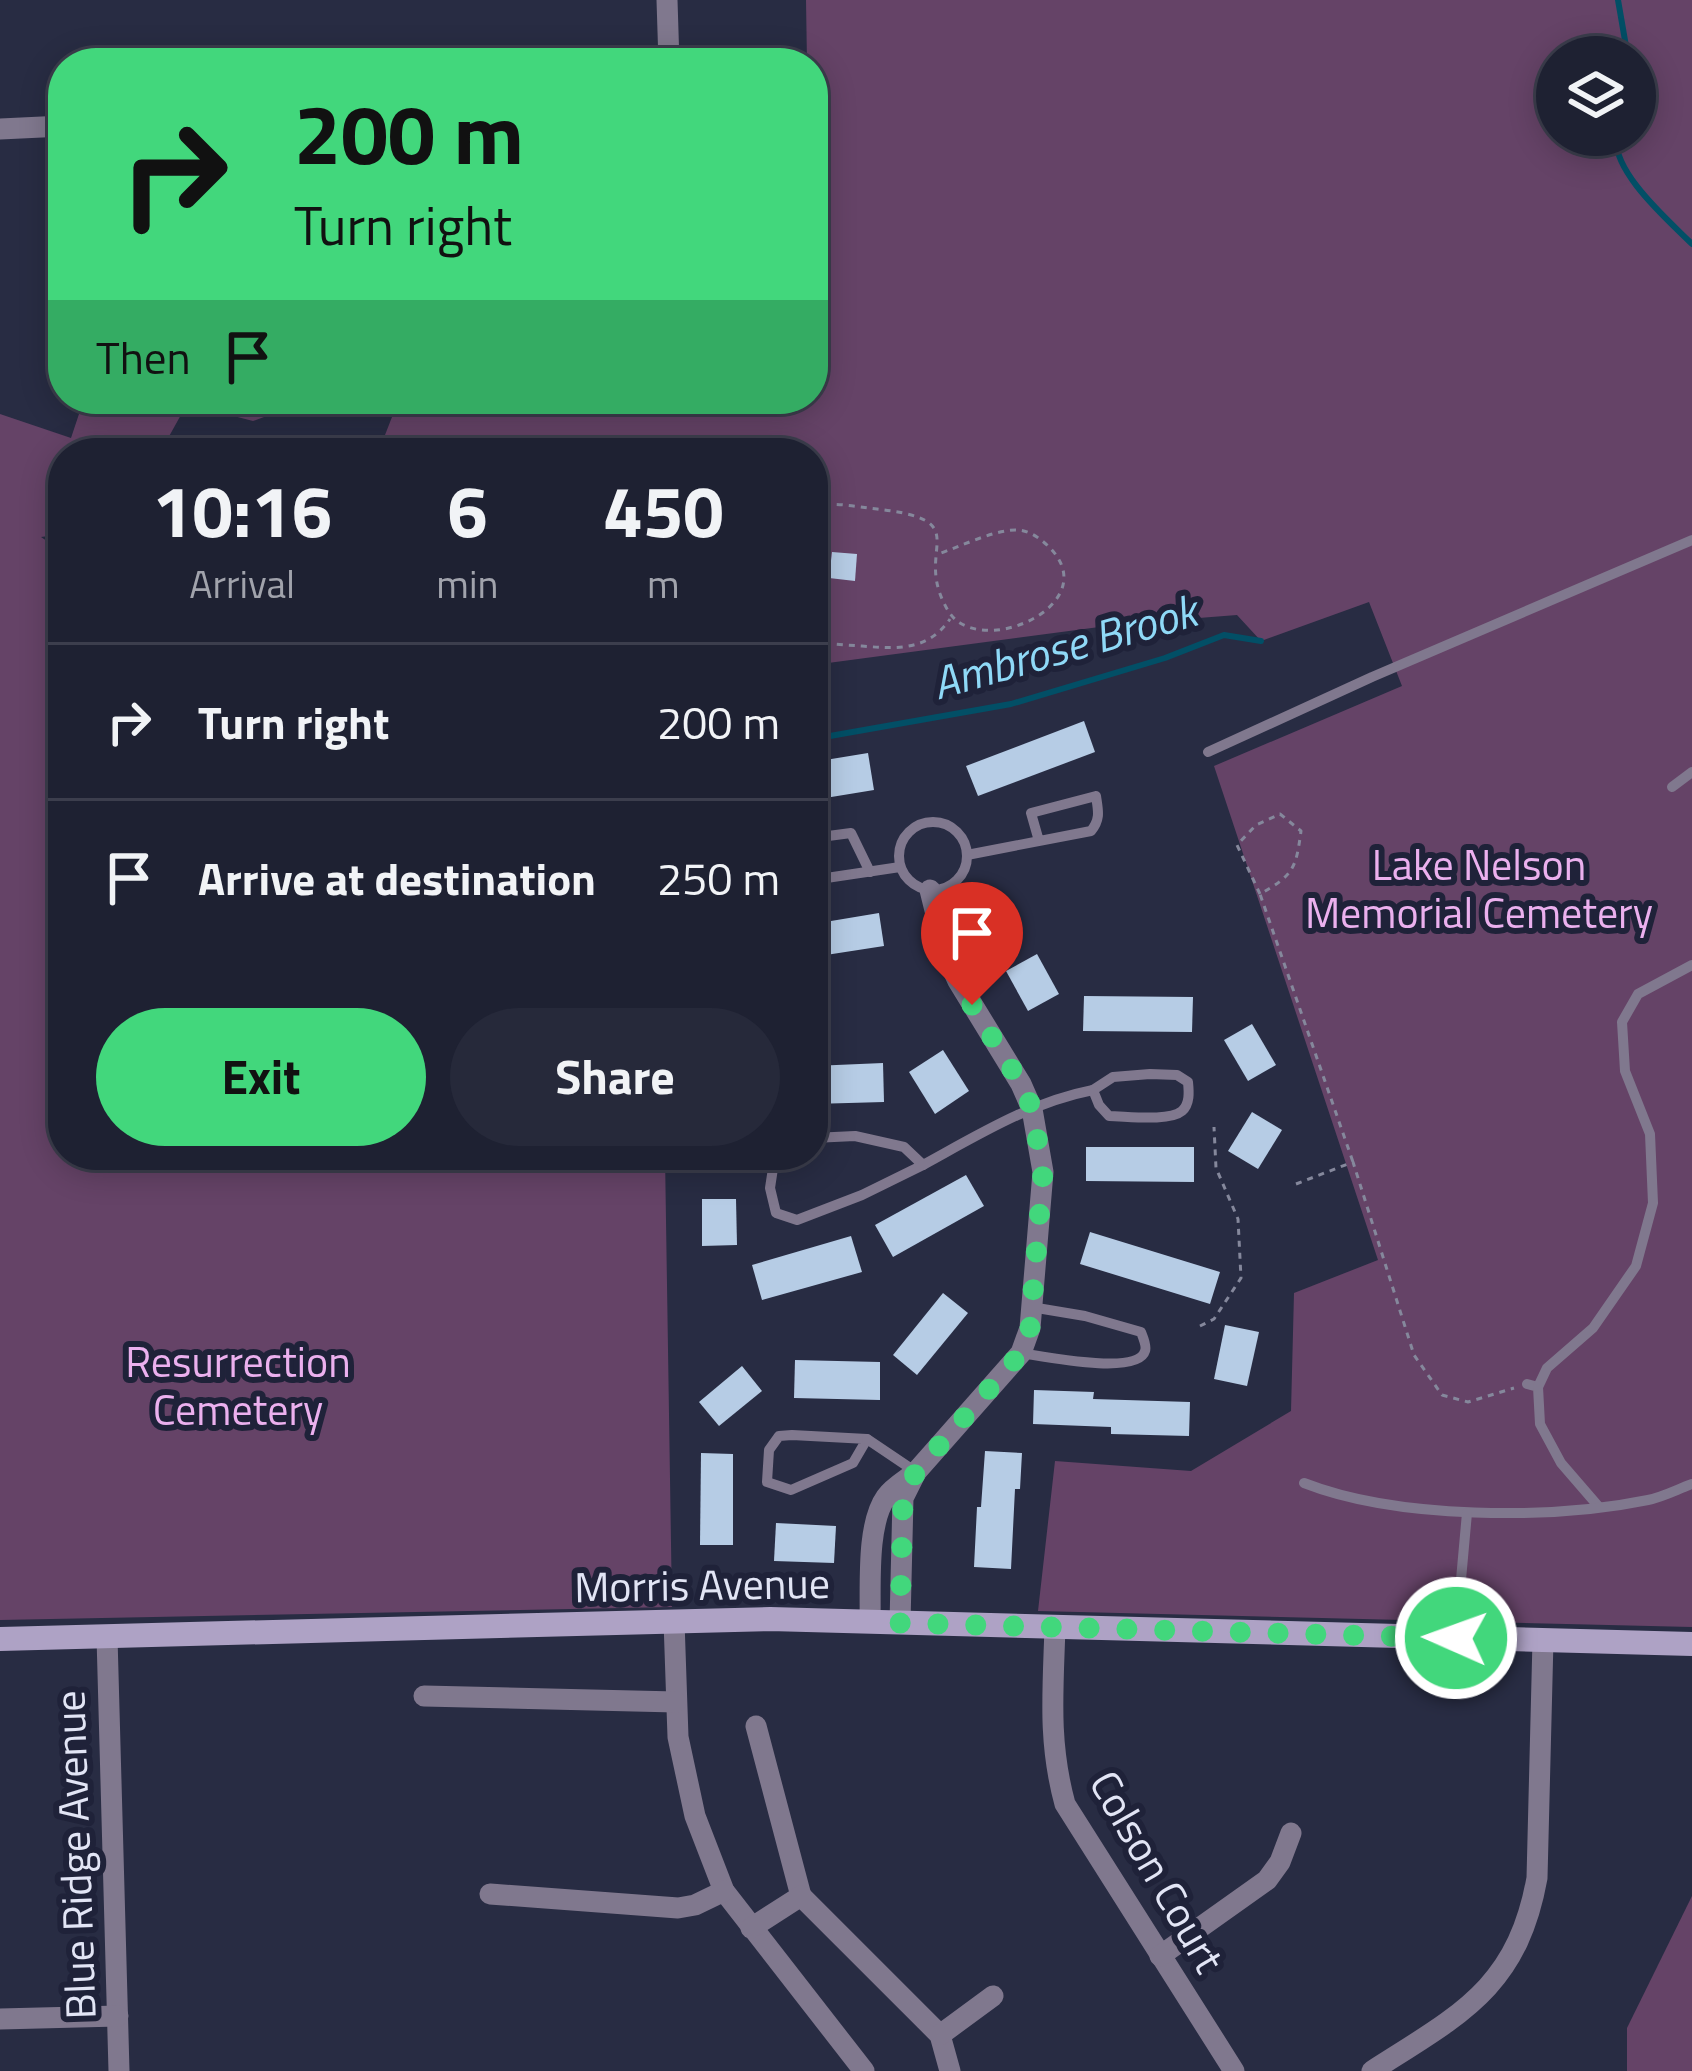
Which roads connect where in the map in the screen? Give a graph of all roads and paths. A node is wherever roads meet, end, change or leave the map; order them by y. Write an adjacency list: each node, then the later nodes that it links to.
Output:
1 (667, 0): 2 (street)
2 (669, 48)
3 (48, 127): 4 (street)
4 (0, 129)
5 (828, 504): 7 (path)
6 (1692, 540): 10 (lane)
7 (938, 554): 8 (path); 8 (path)
8 (952, 616): 9 (path)
9 (828, 642)
10 (1208, 752)
11 (1692, 772): 12 (lane)
12 (1672, 787)
13 (828, 836): 17 (lane)
14 (1039, 841): 14 (lane); 15 (lane)
15 (967, 855): 16 (lane); 19 (lane)
16 (900, 867): 17 (lane); 19 (lane)
17 (870, 872): 18 (lane)
18 (828, 878)
19 (930, 890): 23 (street)
20 (1260, 894): 20 (path); 26 (path)
21 (1692, 965): 33 (lane)
22 (1093, 1090): 22 (lane); 23 (lane)
23 (1032, 1108): 27 (lane); 30 (street)
24 (1214, 1127): 31 (path)
25 (828, 1137): 27 (lane)
26 (1353, 1162): 29 (path); 33 (path)
27 (923, 1166): 28 (lane)
28 (773, 1170)
29 (1296, 1184)
30 (1031, 1307): 32 (street); 32 (lane)
31 (1200, 1326)
32 (1021, 1353): 35 (street)
33 (1533, 1386): 38 (lane)
34 (867, 1439): 34 (lane); 35 (lane)
35 (916, 1472): 41 (street); 42 (street)
36 (1304, 1483): 39 (lane)
37 (1692, 1484): 38 (lane)
38 (1599, 1507): 39 (lane)
39 (1467, 1513): 45 (lane)
40 (674, 1621): 41 (street, Morris Avenue); 44 (street, Morris Avenue); 50 (street)
41 (870, 1622): 42 (street, Morris Avenue)
42 (900, 1623): 43 (street, Morris Avenue)
43 (1055, 1628): 45 (street, Morris Avenue); 57 (street, Colson Court)
44 (107, 1636): 46 (street, Morris Avenue); 59 (street, Blue Ridge Avenue)
45 (1456, 1638): 47 (street, Morris Avenue)
46 (0, 1639)
47 (1543, 1640): 48 (street, Morris Avenue); 66 (street)
48 (1692, 1644)
49 (424, 1696): 50 (street)
50 (676, 1702): 53 (street)
51 (756, 1726): 55 (street)
52 (1292, 1833): 57 (street)
53 (724, 1891): 54 (street); 56 (street)
54 (490, 1894)
55 (801, 1896): 56 (street); 61 (street)
56 (752, 1928): 63 (street)
57 (1160, 1956): 65 (street, Colson Court)
58 (993, 1996): 61 (street)
59 (118, 2016): 60 (street); 62 (street, Blue Ridge Avenue)
60 (0, 2019)
61 (940, 2035): 64 (street)
62 (119, 2071)
63 (864, 2071)
64 (950, 2071)
65 (1234, 2071)
66 (1372, 2071)

